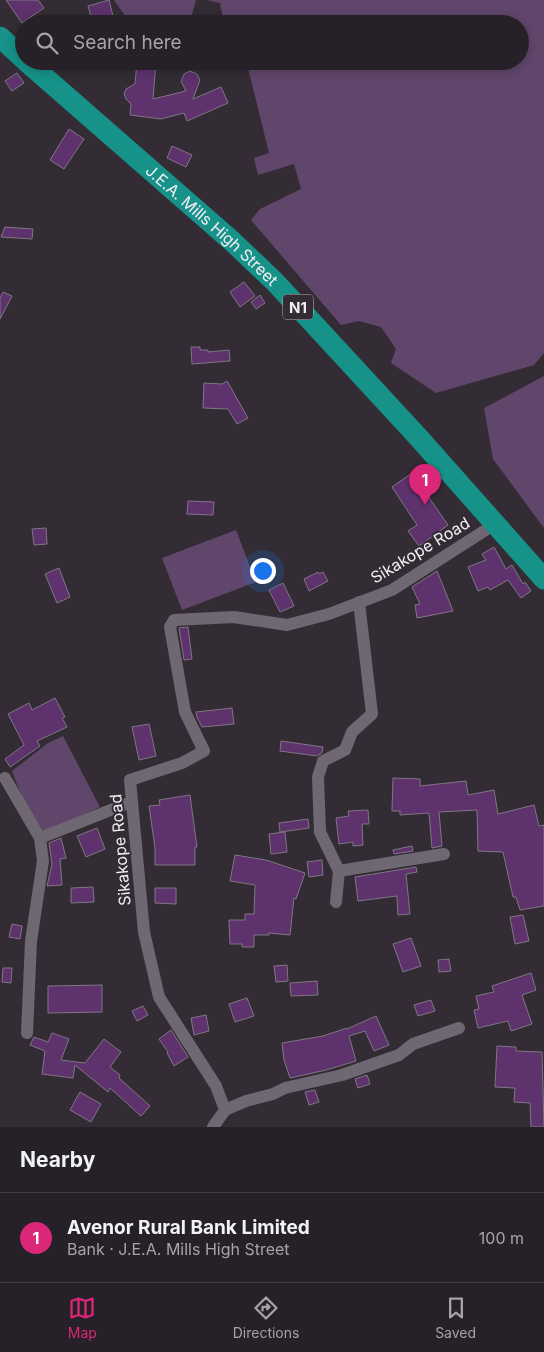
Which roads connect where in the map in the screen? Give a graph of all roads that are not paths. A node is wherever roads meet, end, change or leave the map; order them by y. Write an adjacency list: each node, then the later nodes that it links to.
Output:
1 (0, 37): 2 (highway, J.E.A. Mills High Street / N1)
2 (15, 51)
3 (36, 70): 4 (highway, J.E.A. Mills High Street / N1)
4 (495, 524): 5 (highway, J.E.A. Mills High Street / N1); 6 (street, Sikakope Road)
5 (544, 579)
6 (359, 602): 8 (street, Sikakope Road); 11 (street)
7 (5, 778): 9 (street)
8 (131, 802): 9 (street); 15 (street, Sikakope Road)
9 (40, 838): 14 (street)
10 (444, 854): 11 (street)
11 (339, 871): 12 (street)
12 (336, 902)
13 (459, 1028): 15 (street)
14 (27, 1033)
15 (225, 1110): 16 (street)
16 (213, 1127)

